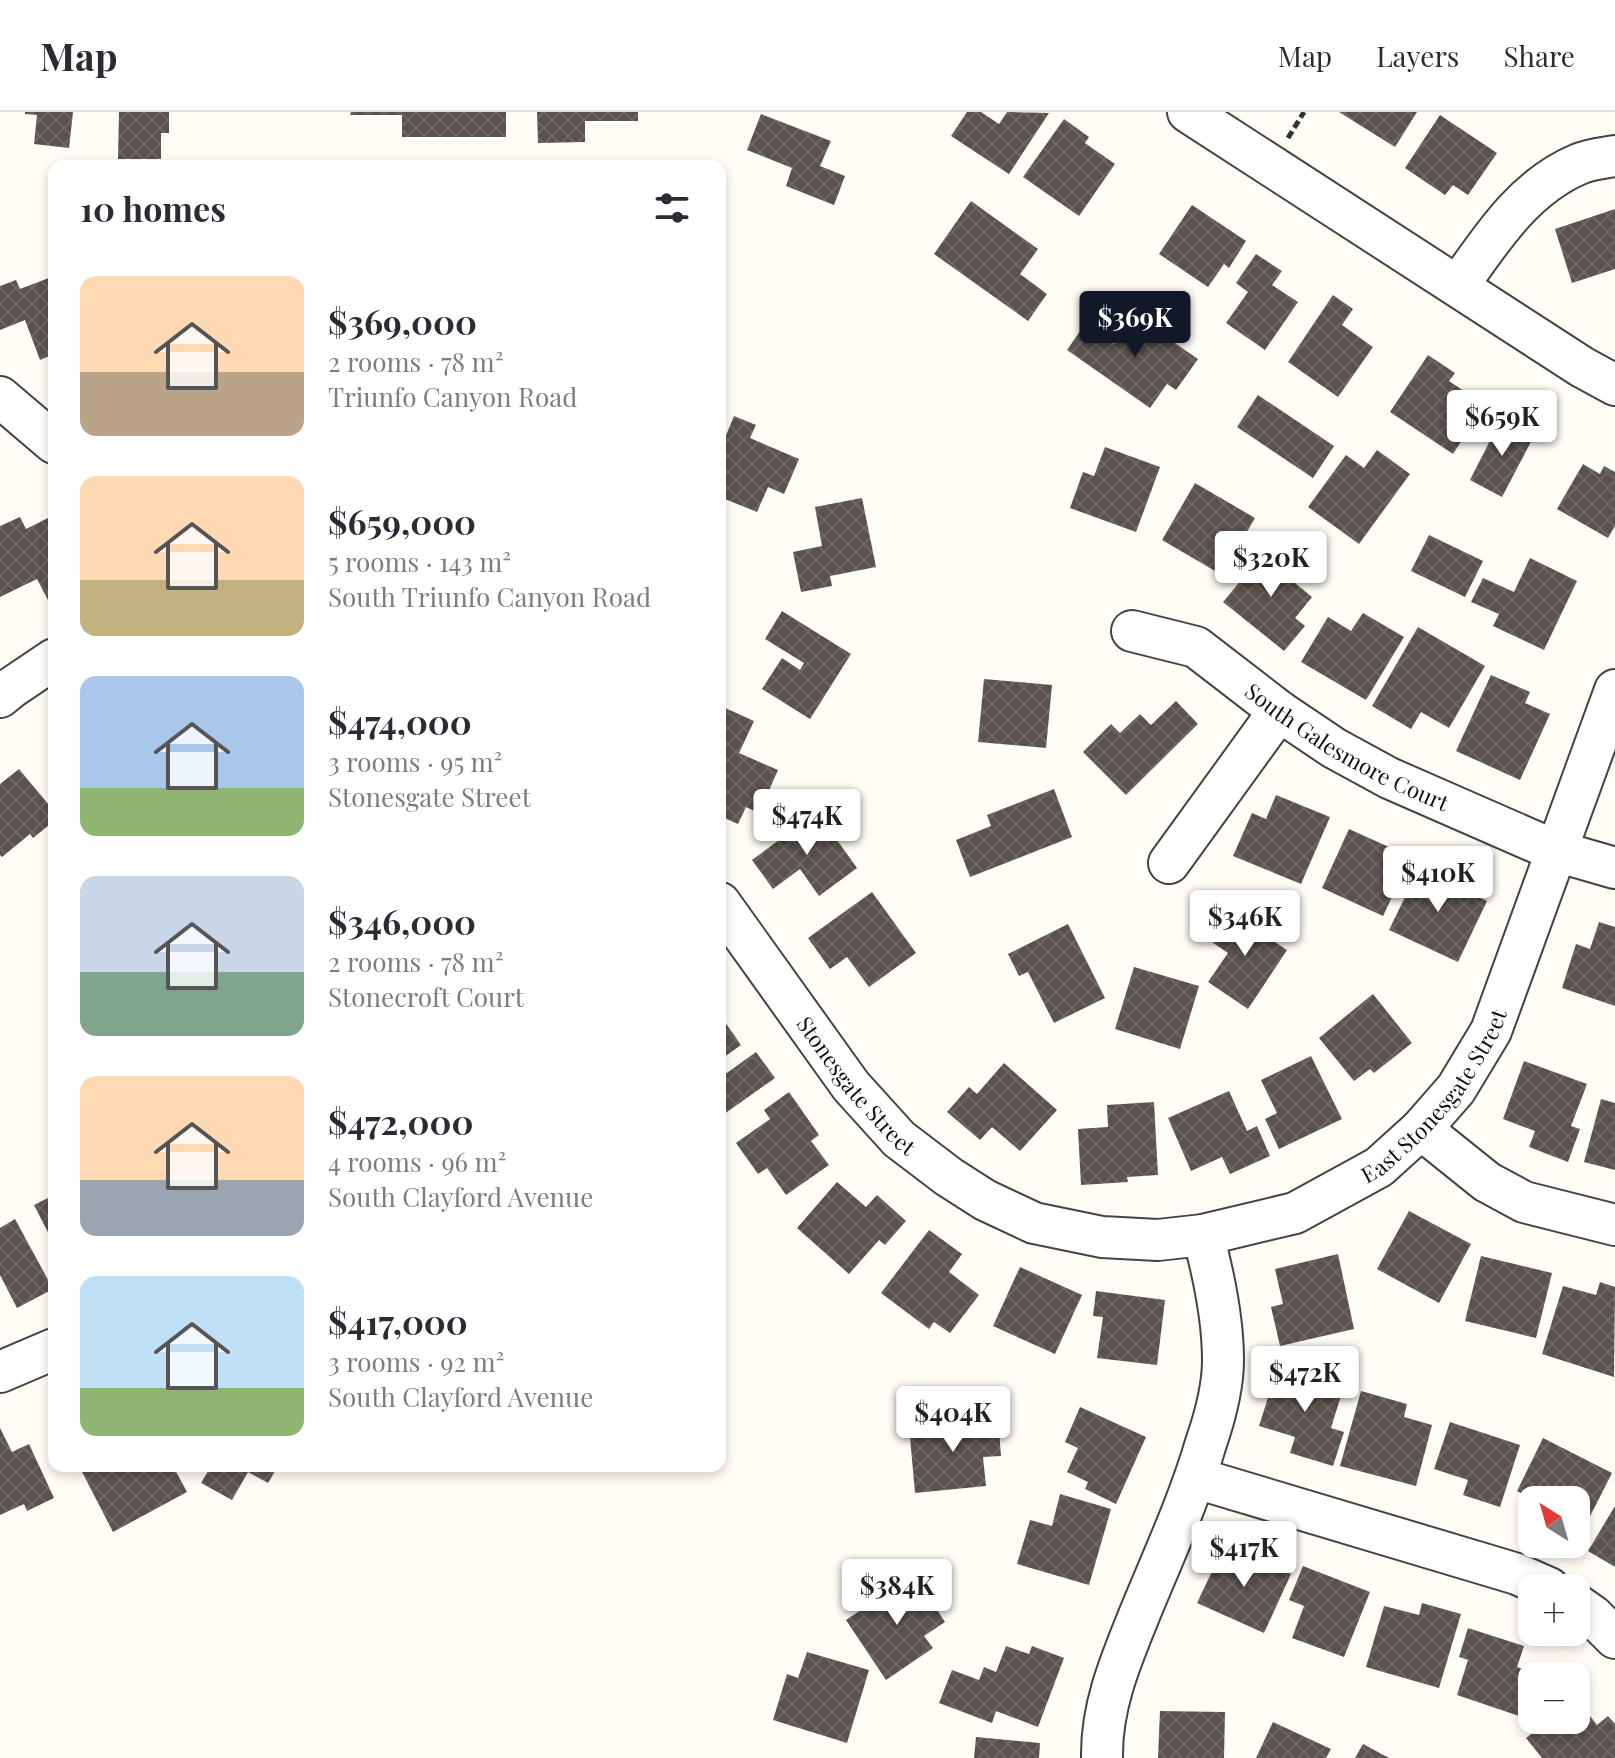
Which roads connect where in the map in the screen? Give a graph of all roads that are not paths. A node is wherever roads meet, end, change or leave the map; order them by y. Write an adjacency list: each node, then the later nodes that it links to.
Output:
1 (1188, 112): 3 (street)
2 (1615, 156): 3 (street)
3 (1458, 286): 4 (street)
4 (1615, 385)
5 (0, 397): 6 (street)
6 (48, 438)
7 (1132, 631): 11 (street, South Galesmore Court)
8 (48, 663): 10 (street)
9 (1615, 690): 12 (street, East Stonesgate Street)
10 (0, 697)
11 (1279, 711): 12 (street, South Galesmore Court); 13 (street)
12 (1556, 851): 14 (street, South Galesmore Court); 16 (street, East Stonesgate Street)
13 (1169, 863)
14 (1615, 868)
15 (726, 911): 17 (street, Stonesgate Street)
16 (1421, 1129): 18 (street); 19 (street, East Stonesgate Street)
17 (1034, 1223): 19 (street, East Stonesgate Street)
18 (1615, 1225)
19 (1203, 1235): 22 (street)
20 (48, 1352): 21 (street)
21 (0, 1372)
22 (1196, 1478): 23 (street); 26 (street)
23 (1518, 1574)
24 (1590, 1614): 25 (street)
25 (1615, 1638)
26 (1102, 1758)

